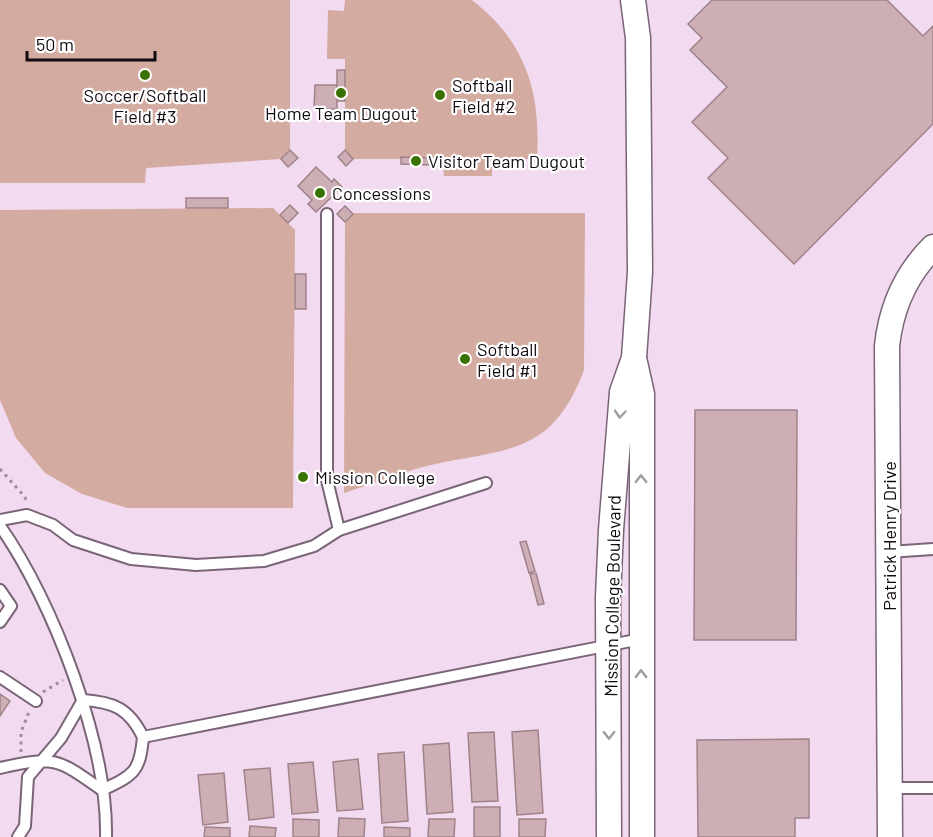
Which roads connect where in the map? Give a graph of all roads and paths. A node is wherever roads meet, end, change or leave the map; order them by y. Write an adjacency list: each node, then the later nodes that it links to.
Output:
1 (633, 0): 4 (street, Mission College Boulevard)
2 (327, 214): 9 (lane)
3 (933, 247): 12 (street, Patrick Henry Drive)
4 (634, 358): 15 (street, Mission College Boulevard, one-way to 4); 16 (street, Mission College Boulevard, one-way to 16)
5 (0, 469): 7 (path)
6 (486, 483): 9 (lane)
7 (27, 515): 8 (lane); 9 (lane)
8 (0, 520)
9 (339, 530)
10 (2, 532): 18 (lane)
11 (933, 549): 12 (lane)
12 (889, 552): 23 (street, Patrick Henry Drive)
13 (0, 590): 14 (lane)
14 (0, 622)
15 (641, 639): 16 (lane); 29 (street, Mission College Boulevard, one-way to 15)
16 (609, 644): 20 (lane); 28 (street, Mission College Boulevard, one-way to 28)
17 (0, 677): 19 (lane)
18 (83, 700): 20 (lane); 21 (lane); 25 (lane)
19 (36, 701)
20 (143, 737): 25 (lane)
21 (45, 759): 22 (lane); 25 (lane); 26 (lane)
22 (0, 768)
23 (890, 788): 24 (lane); 30 (street, Patrick Henry Drive)
24 (933, 788)
25 (102, 790): 27 (lane)
26 (18, 837)
27 (106, 837)
28 (609, 837)
29 (642, 837)
30 (890, 837)

